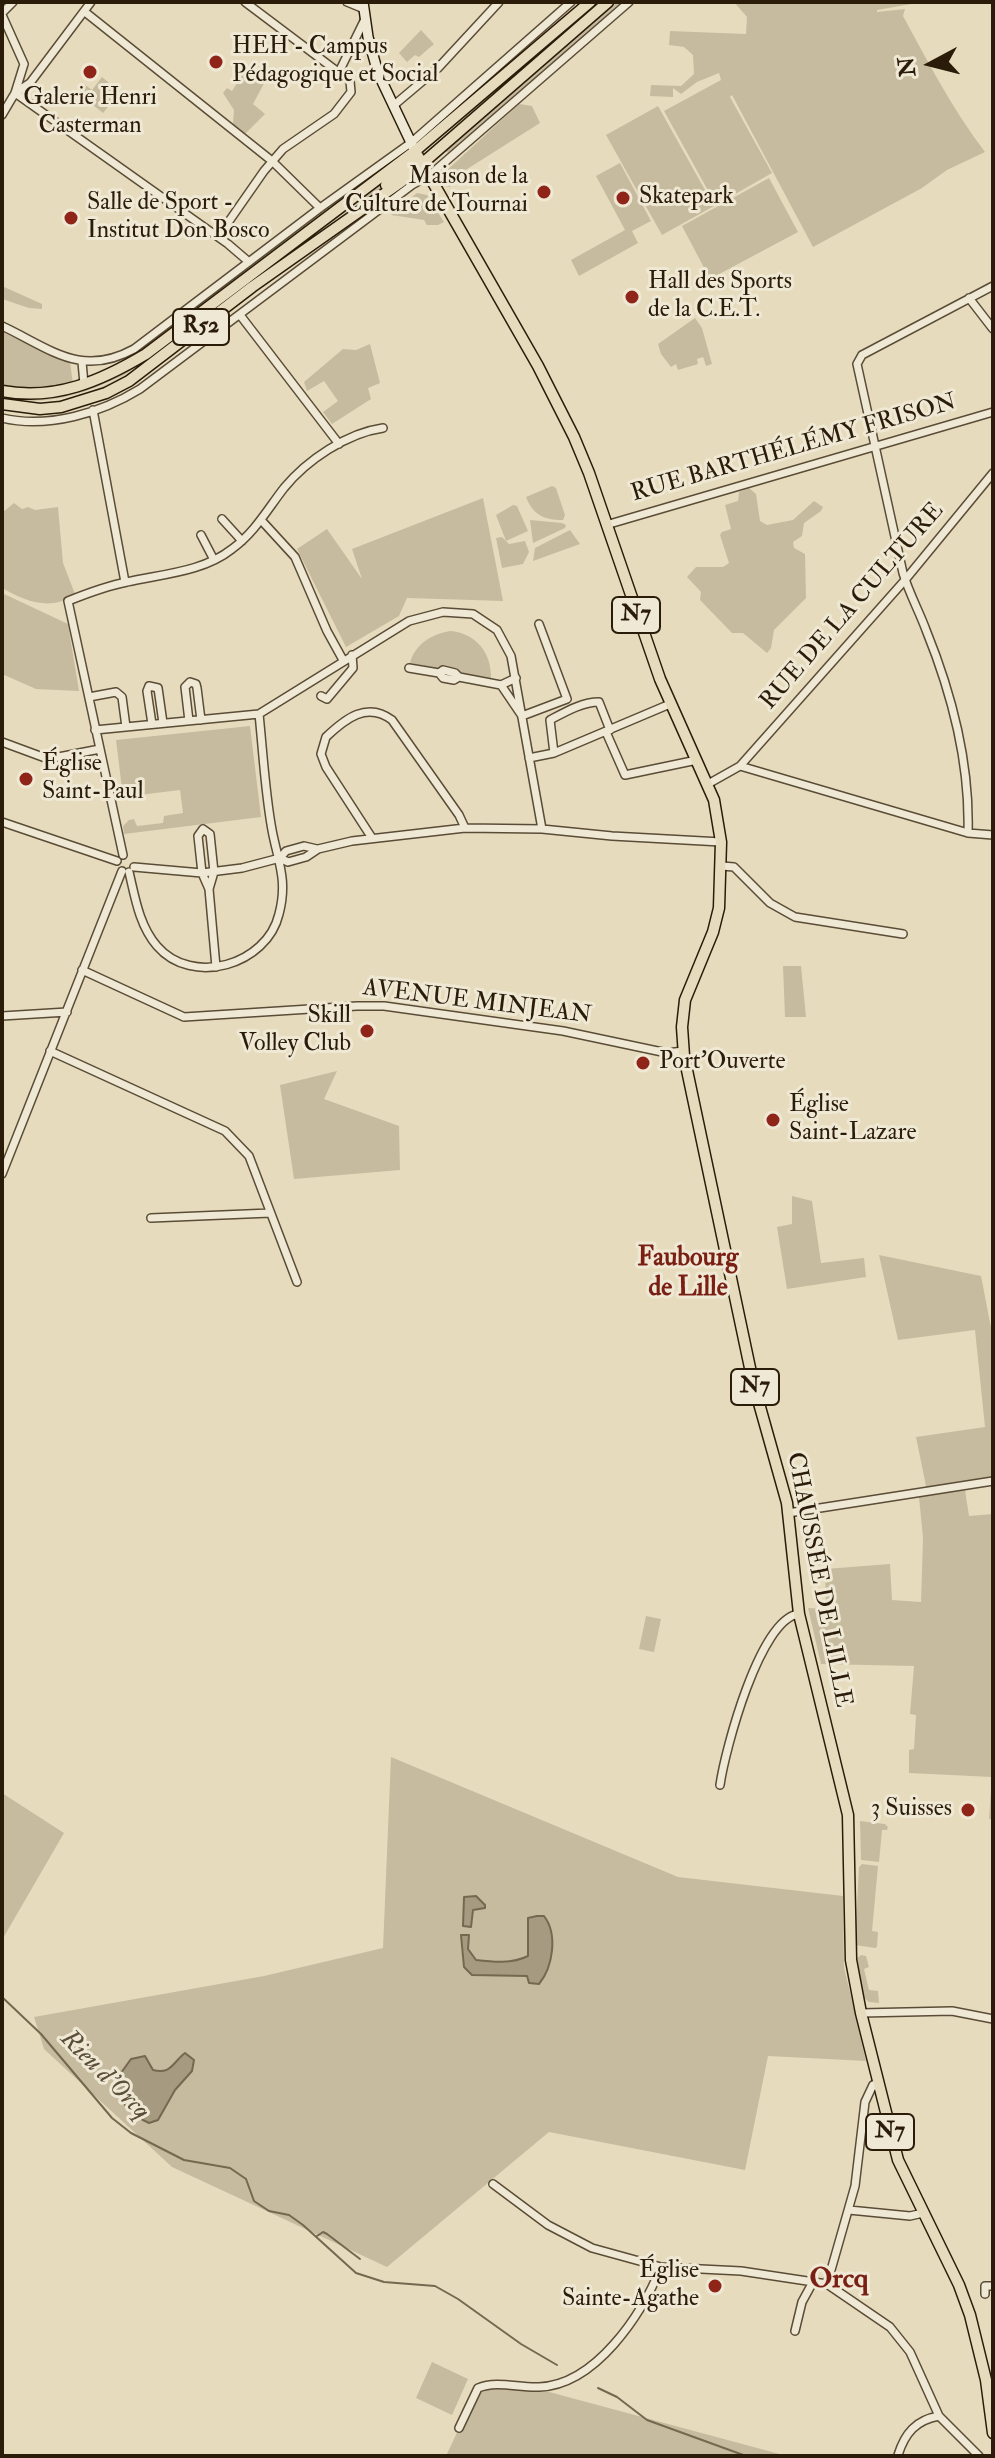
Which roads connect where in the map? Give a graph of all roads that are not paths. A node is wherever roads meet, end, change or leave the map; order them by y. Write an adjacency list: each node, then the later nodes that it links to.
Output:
1 (13, 2): 12 (street)
2 (91, 2): 11 (street)
3 (245, 2): 15 (street)
4 (347, 2): 10 (street)
5 (499, 2): 17 (street)
6 (571, 2): 19 (street)
7 (590, 2): 19 (main road, R52)
8 (608, 2): 19 (main road, R52)
9 (629, 2): 21 (street)
10 (364, 10): 15 (street); 17 (street)
11 (85, 12): 14 (street); 20 (street)
12 (2, 14): 13 (street)
13 (24, 64): 14 (street); 16 (street)
14 (37, 71): 16 (street)
15 (338, 74): 20 (street)
16 (15, 93): 18 (street); 23 (street)
17 (393, 106): 19 (street)
18 (2, 115)
19 (418, 154): 21 (main road, N7); 22 (street); 31 (main road, R52); 33 (main road, R52)
20 (272, 161): 22 (street); 23 (street)
21 (430, 175): 27 (street); 43 (main road, CHAUSSÉE DE LILLE / N7)
22 (320, 208): 24 (street)
23 (218, 237): 24 (street)
24 (249, 262): 30 (street)
25 (993, 286): 26 (street)
26 (969, 298): 29 (street); 39 (street)
27 (240, 315): 34 (street); 38 (street)
28 (2, 326): 30 (street)
29 (993, 329)
30 (82, 362): 31 (street)
31 (84, 384): 32 (main road, R52)
32 (2, 391)
33 (2, 404)
34 (93, 410): 36 (street); 48 (street)
35 (993, 412): 39 (street, RUE BARTHÉLÉMY FRISON)
36 (2, 418)
37 (383, 428): 38 (street)
38 (339, 444): 42 (street)
39 (876, 447): 43 (street, RUE BARTHÉLÉMY FRISON); 47 (street)
40 (993, 473): 47 (street, RUE DE LA CULTURE)
41 (222, 519): 45 (street)
42 (262, 521): 45 (street); 51 (street)
43 (606, 525): 57 (main road, CHAUSSÉE DE LILLE / N7)
44 (201, 535): 46 (street)
45 (242, 541): 46 (street)
46 (214, 560): 48 (street)
47 (905, 580): 72 (street, RUE DE LA CULTURE); 77 (street)
48 (125, 582): 56 (street)
49 (539, 624): 59 (street)
50 (352, 655): 51 (street); 53 (street); 55 (street)
51 (343, 660): 58 (street)
52 (409, 668): 54 (street)
53 (516, 678): 54 (street); 59 (street)
54 (501, 685): 59 (street)
55 (321, 696)
56 (89, 697): 64 (street); 65 (street)
57 (670, 704): 66 (street); 71 (main road, CHAUSSÉE DE LILLE / N7)
58 (259, 714): 60 (street); 81 (street)
59 (522, 716): 70 (street)
60 (201, 720): 61 (street); 61 (street)
61 (189, 721): 62 (street)
62 (163, 723): 63 (street); 63 (street)
63 (152, 724): 64 (street)
64 (126, 727): 65 (street)
65 (95, 730): 68 (street)
66 (608, 731): 69 (street); 69 (street); 71 (street)
67 (2, 742): 68 (street)
68 (100, 749): 82 (street)
69 (554, 753): 70 (street)
70 (529, 758): 76 (street)
71 (697, 760): 73 (main road, CHAUSSÉE DE LILLE / N7)
72 (740, 766): 73 (street, RUE DE LA CULTURE); 77 (street)
73 (708, 784): 80 (main road, CHAUSSÉE DE LILLE / N7)
74 (2, 822): 82 (street)
75 (465, 828): 76 (street); 79 (street); 79 (street)
76 (542, 829): 80 (street)
77 (968, 833): 78 (street)
78 (993, 835)
79 (372, 838): 81 (street)
80 (721, 842): 83 (main road, CHAUSSÉE DE LILLE / N7)
81 (280, 858): 84 (street); 88 (street)
82 (127, 863): 85 (street); 88 (street); 89 (street)
83 (722, 866): 87 (street); 93 (main road, CHAUSSÉE DE LILLE / N7)
84 (214, 872): 85 (street); 85 (street); 86 (street)
85 (202, 873): 86 (street)
86 (209, 889): 88 (street)
87 (903, 934)
88 (216, 967)
89 (82, 970): 90 (street); 93 (street, AVENUE MINJEAN)
90 (67, 1012): 91 (street); 92 (street)
91 (2, 1016)
92 (50, 1051): 94 (street); 95 (street)
93 (683, 1051): 99 (main road, CHAUSSÉE DE LILLE / N7)
94 (2, 1174)
95 (270, 1213): 96 (street); 97 (street)
96 (151, 1218)
97 (297, 1282)
98 (993, 1481): 99 (street)
99 (788, 1513): 100 (main road, CHAUSSÉE DE LILLE / N7)
100 (799, 1614): 101 (street); 102 (main road, CHAUSSÉE DE LILLE / N7)
101 (720, 1785)
102 (861, 2013): 103 (street); 104 (main road, CHAUSSÉE DE LILLE / N7)
103 (993, 2019)
104 (878, 2083): 106 (street); 107 (main road, CHAUSSÉE DE LILLE / N7)
105 (493, 2184): 108 (street)
106 (849, 2210): 107 (street); 110 (street)
107 (923, 2213): 116 (main road, CHAUSSÉE DE LILLE / N7)
108 (661, 2267): 109 (street); 115 (street)
109 (814, 2280): 110 (street); 113 (street)
110 (827, 2284): 114 (street)
111 (993, 2286): 112 (street)
112 (985, 2294)
113 (795, 2331)
114 (939, 2416): 117 (street); 118 (street)
115 (459, 2428)
116 (993, 2433)
117 (898, 2455)
118 (979, 2456)

